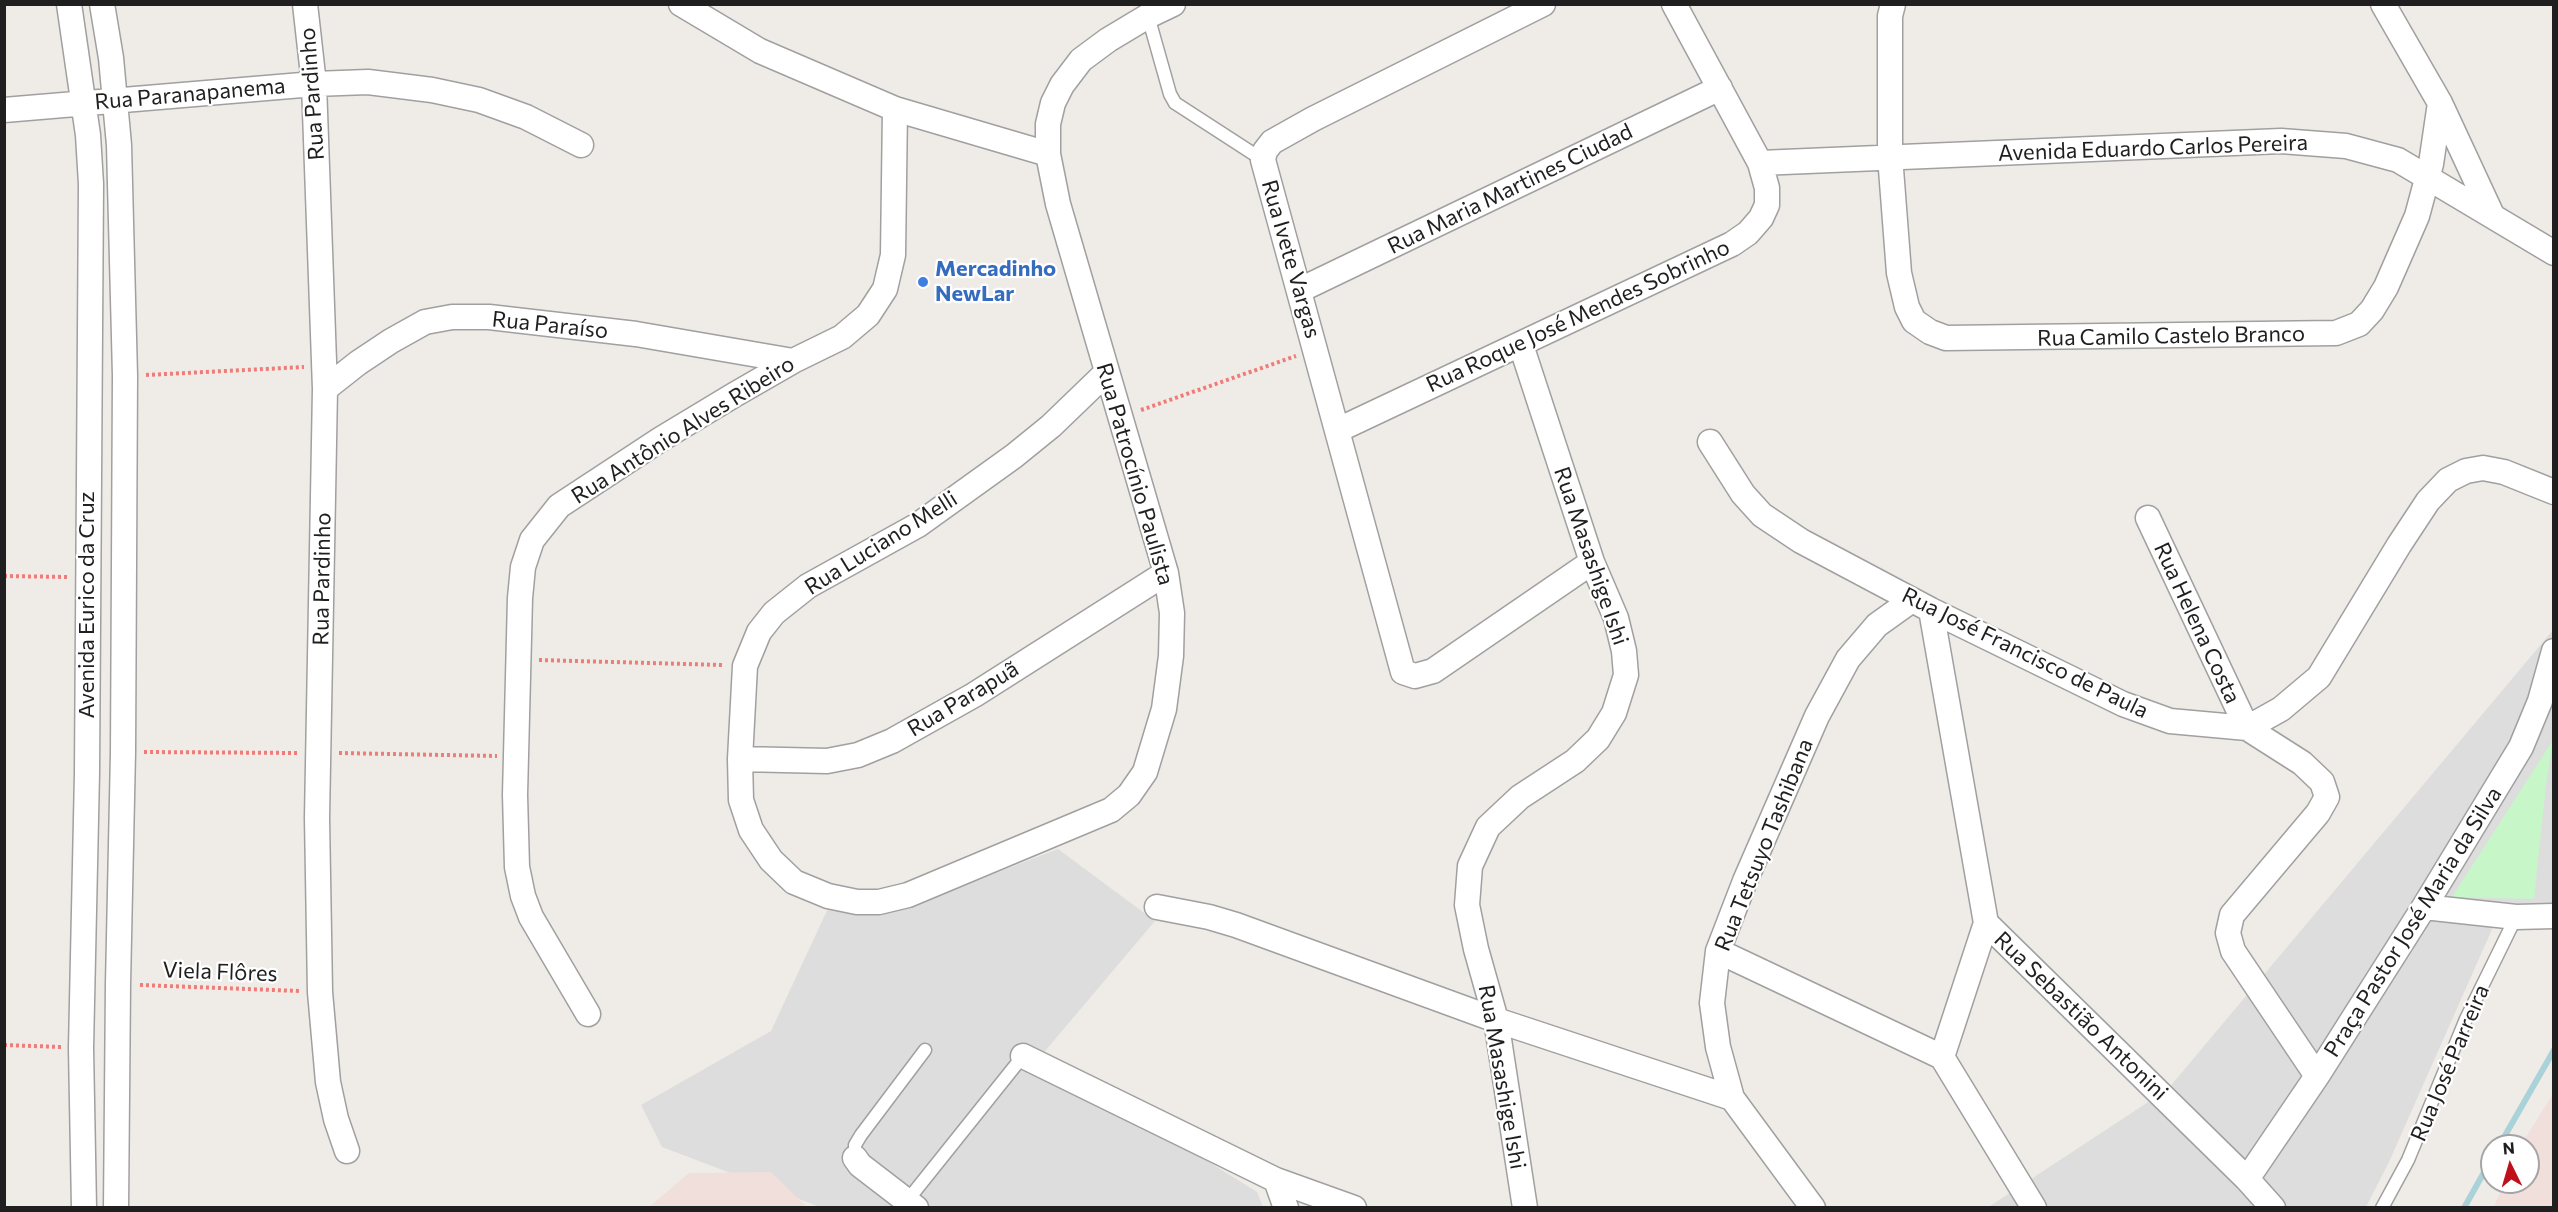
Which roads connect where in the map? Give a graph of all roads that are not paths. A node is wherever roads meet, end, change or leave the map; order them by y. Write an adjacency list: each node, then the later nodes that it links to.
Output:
1 (69, 4): 14 (street, Avenida Eurico da Cruz)
2 (102, 4): 13 (street, Avenida Eurico da Cruz)
3 (305, 4): 11 (street, Rua Pardinho)
4 (681, 4): 16 (street)
5 (1173, 4): 10 (street, Rua Patrocínio Paulista)
6 (1543, 4): 21 (street, Rua Ivete Vargas)
7 (1674, 4): 12 (street, Rua Roque José Mendes Sobrinho)
8 (1893, 4): 20 (street, Rua Camilo Castelo Branco)
9 (2383, 4): 15 (street)
10 (1148, 16): 19 (street, Rua Patrocínio Paulista); 21 (lane)
11 (314, 84): 13 (street, Rua Paranapanema); 18 (street, Rua Paranapanema); 30 (street, Rua Pardinho)
12 (1720, 88): 22 (street, Rua Roque José Mendes Sobrinho); 26 (street, Rua Maria Martines Ciudad)
13 (115, 100): 14 (street, Rua Paranapanema); 39 (street, Avenida Eurico da Cruz)
14 (84, 103): 17 (street, Rua Paranapanema); 40 (street, Avenida Eurico da Cruz)
15 (2440, 103): 23 (street, Rua Camilo Castelo Branco); 24 (street)
16 (895, 109): 19 (street); 28 (street, Rua Antônio Alves Ribeiro)
17 (4, 110)
18 (581, 145)
19 (1048, 154): 29 (street, Rua Patrocínio Paulista)
20 (1890, 156): 22 (street, Avenida Eduardo Carlos Pereira); 23 (street, Avenida Eduardo Carlos Pereira); 23 (street, Rua Camilo Castelo Branco)
21 (1263, 160): 26 (street, Rua Ivete Vargas)
22 (1761, 163): 27 (street, Rua Roque José Mendes Sobrinho)
23 (2428, 177): 24 (street, Avenida Eduardo Carlos Pereira)
24 (2492, 215): 25 (street, Avenida Eduardo Carlos Pereira)
25 (2553, 253)
26 (1300, 290): 31 (street, Rua Ivete Vargas)
27 (1521, 345): 31 (street, Rua Roque José Mendes Sobrinho); 35 (street, Rua Masashige Ishi)
28 (793, 361): 30 (street, Rua Paraíso); 49 (street, Rua Antônio Alves Ribeiro)
29 (1106, 373): 36 (street, Rua Patrocínio Paulista); 42 (street, Rua Luciano Melli)
30 (325, 378): 56 (street, Rua Pardinho)
31 (1338, 430): 35 (street, Rua Ivete Vargas)
32 (1710, 442): 37 (street, Rua José Francisco de Paula)
33 (2553, 492): 41 (street)
34 (2148, 518): 41 (street, Rua Helena Costa)
35 (1592, 562): 50 (street, Rua Masashige Ishi)
36 (1166, 573): 42 (street, Rua Parapuã); 42 (street, Rua Patrocínio Paulista)
37 (1921, 605): 41 (street, Rua José Francisco de Paula); 47 (street, Rua Sebastião Antonini); 48 (street, Rua Tetsuyo Tashibana)
38 (2553, 651): 44 (street, Praça Pastor José Maria da Silva)
39 (123, 706): 40 (street); 62 (street, Avenida Eurico da Cruz)
40 (86, 708): 61 (street, Avenida Eurico da Cruz)
41 (2247, 728): 54 (street)
42 (740, 759)
43 (1157, 907): 50 (street)
44 (2424, 907): 46 (street); 54 (street, Praça Pastor José Maria da Silva)
45 (2553, 916): 46 (street)
46 (2516, 917): 69 (lane, Rua José Parreira)
47 (1986, 923): 53 (street); 59 (street, Rua Sebastião Antonini)
48 (1718, 951): 53 (street); 55 (street, Rua Tetsuyo Tashibana)
49 (588, 1014)
50 (1496, 1020): 55 (street); 65 (street, Rua Masashige Ishi)
51 (926, 1050): 57 (lane)
52 (1023, 1056): 58 (street); 60 (lane)
53 (1942, 1058): 67 (street)
54 (2317, 1076): 59 (street, Praça Pastor José Maria da Silva)
55 (1732, 1098): 66 (street, Rua Tetsuyo Tashibana)
56 (346, 1151)
57 (855, 1158): 60 (street)
58 (1276, 1179): 63 (street); 64 (street)
59 (2247, 1179): 68 (street, Rua Sebastião Antonini)
60 (911, 1204)
61 (84, 1208)
62 (116, 1208)
63 (1286, 1208)
64 (1354, 1208)
65 (1525, 1208)
66 (1813, 1208)
67 (2034, 1208)
68 (2273, 1208)
69 (2382, 1208)

